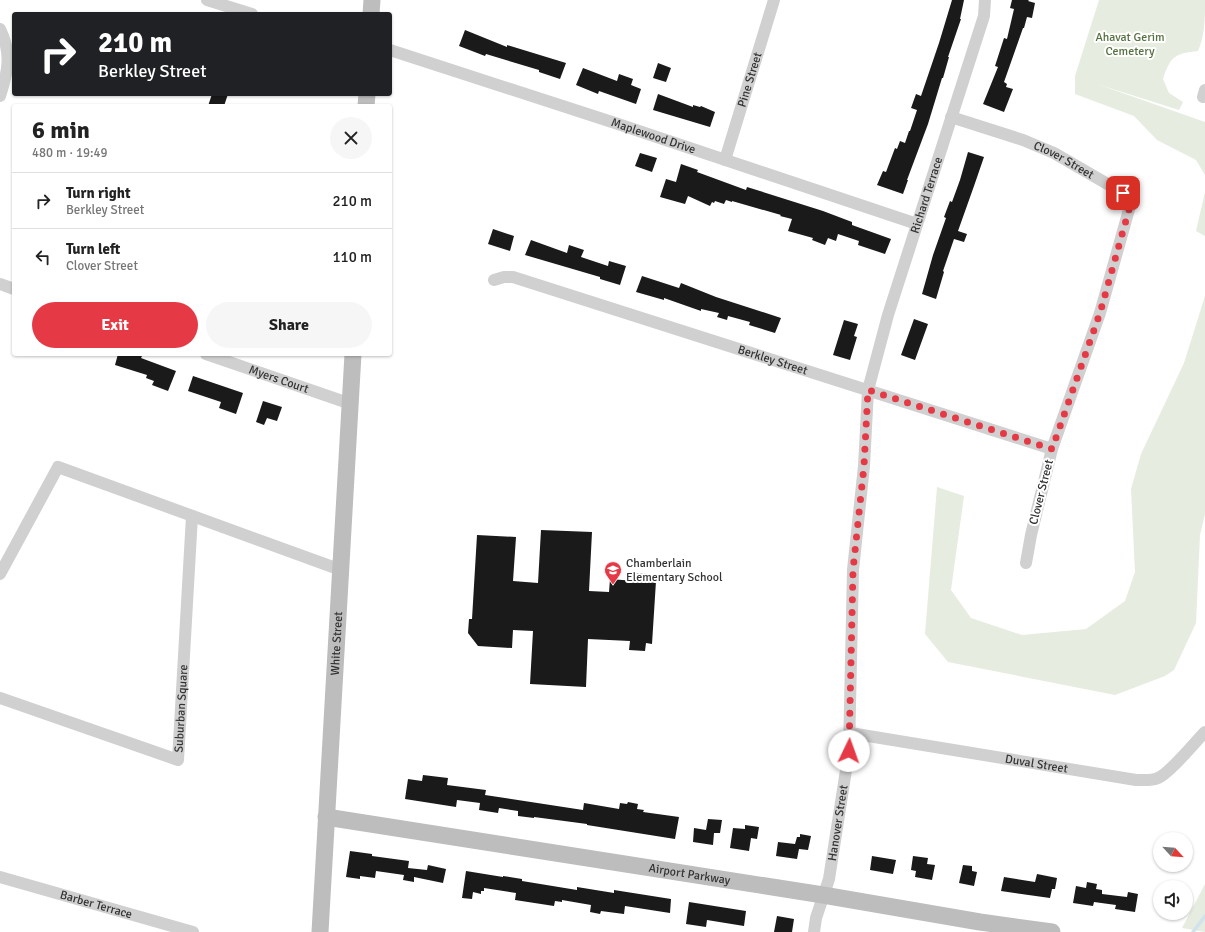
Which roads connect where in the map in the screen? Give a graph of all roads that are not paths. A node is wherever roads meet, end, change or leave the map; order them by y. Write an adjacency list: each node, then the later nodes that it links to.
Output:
1 (207, 0): 5 (street)
2 (372, 0): 6 (main road)
3 (774, 0): 11 (street, Pine Street)
4 (985, 0): 10 (street, Richard Terrace)
5 (246, 12)
6 (371, 12)
7 (0, 29): 9 (street)
8 (392, 51): 11 (street, Maplewood Drive)
9 (0, 96)
10 (951, 117): 12 (street, Richard Terrace); 20 (street, Clover Street)
11 (725, 160): 12 (street, Maplewood Drive)
12 (917, 224): 18 (street, Richard Terrace)
13 (494, 280): 18 (street, Berkley Street)
14 (0, 284): 15 (street)
15 (12, 288)
16 (212, 356): 19 (street, Myers Court)
17 (353, 356): 19 (main road, White Street)
18 (868, 390): 20 (street, Berkley Street); 27 (street, Hanover Street)
19 (351, 404): 23 (main road, White Street)
20 (1052, 449): 22 (street, Clover Street)
21 (192, 516): 23 (street); 24 (street); 25 (street, Suburban Square)
22 (1026, 563)
23 (341, 570): 28 (main road, White Street)
24 (0, 574)
25 (0, 698)
26 (1205, 732): 27 (street, Duval Street)
27 (850, 733): 30 (street, Hanover Street)
28 (326, 817): 30 (main road, Airport Parkway); 32 (main road, White Street)
29 (0, 877): 31 (street, Barber Terrace)
30 (823, 895): 33 (street, Hanover Street); 34 (main road, Airport Parkway)
31 (193, 932)
32 (320, 932)
33 (814, 932)
34 (1052, 932)

